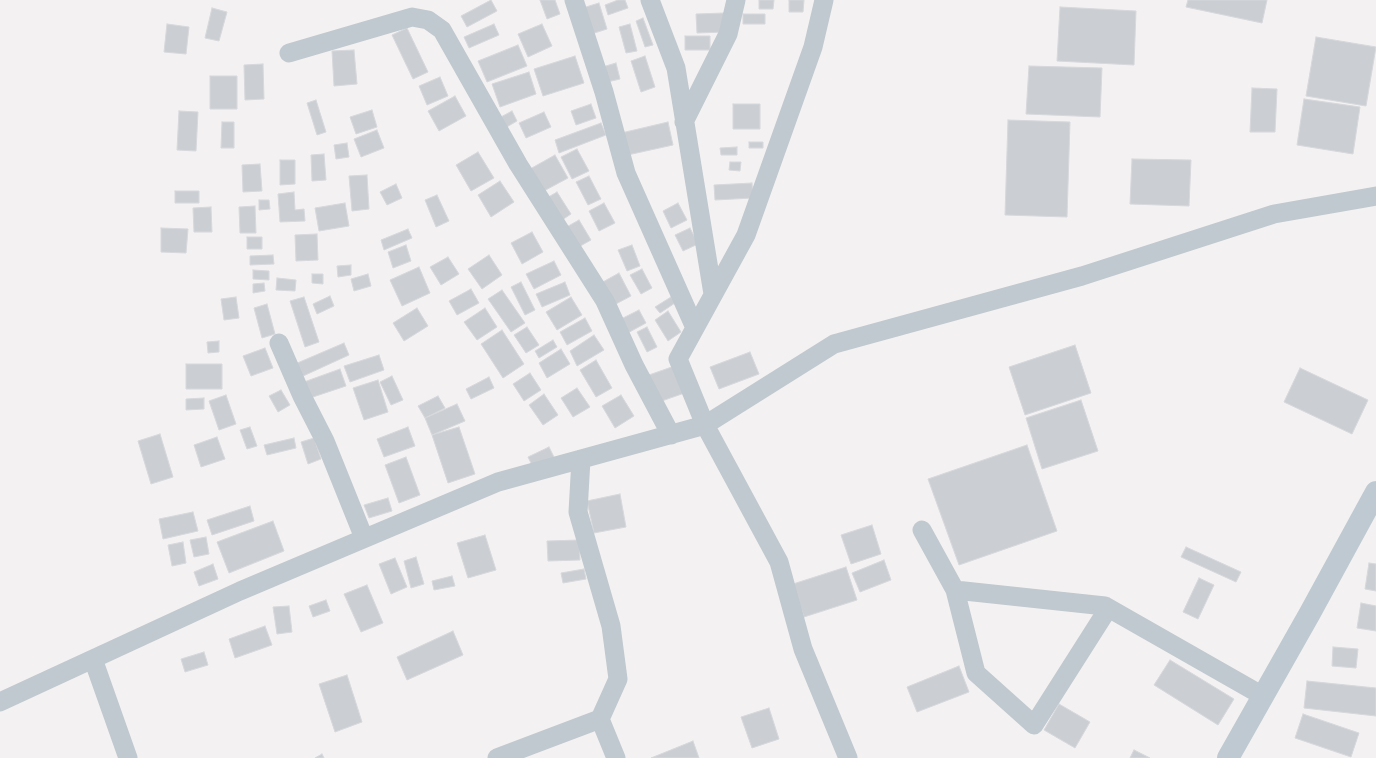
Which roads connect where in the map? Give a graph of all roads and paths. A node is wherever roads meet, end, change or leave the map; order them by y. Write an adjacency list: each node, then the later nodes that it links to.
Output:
1 (574, 0): 9 (street)
2 (650, 0): 6 (street)
3 (736, 0): 6 (street)
4 (824, 0): 8 (street)
5 (289, 53): 12 (street)
6 (684, 122): 8 (street)
7 (1376, 196): 11 (street)
8 (713, 294): 9 (street)
9 (695, 328): 11 (street)
10 (279, 343): 16 (street)
11 (705, 425): 12 (street); 26 (street)
12 (671, 435): 13 (street)
13 (581, 459): 16 (street); 22 (street)
14 (1376, 492): 20 (main road)
15 (922, 530): 17 (street)
16 (364, 538): 19 (street)
17 (955, 590): 18 (street); 18 (street)
18 (1105, 606): 20 (street)
19 (93, 659): 21 (street); 23 (street)
20 (1263, 696): 27 (main road)
21 (0, 702)
22 (600, 719): 24 (street); 25 (street)
23 (128, 758)
24 (497, 758)
25 (616, 758)
26 (848, 758)
27 (1228, 758)

